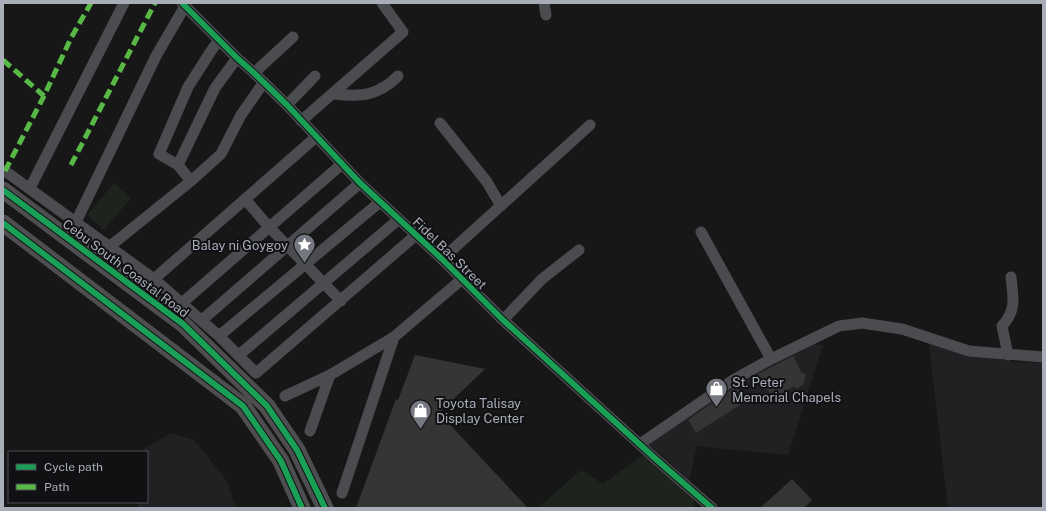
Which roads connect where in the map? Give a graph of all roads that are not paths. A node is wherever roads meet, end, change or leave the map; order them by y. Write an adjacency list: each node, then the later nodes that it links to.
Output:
1 (124, 3): 24 (street)
2 (382, 3): 13 (street)
3 (544, 3): 5 (street)
4 (183, 5): 7 (street, Fidel Bas Street); 30 (street)
5 (546, 15)
6 (293, 37): 9 (street)
7 (219, 40): 8 (street, Fidel Bas Street); 20 (street)
8 (237, 58): 9 (street, Fidel Bas Street); 20 (street)
9 (254, 73): 12 (street, Fidel Bas Street)
10 (315, 76): 14 (street)
11 (398, 76): 13 (street)
12 (264, 82): 14 (street, Fidel Bas Street); 22 (street)
13 (334, 94): 15 (street)
14 (287, 105): 15 (street, Fidel Bas Street)
15 (301, 121): 18 (street, Fidel Bas Street)
16 (440, 123): 28 (street)
17 (590, 125): 28 (street)
18 (316, 137): 19 (street, Fidel Bas Street); 26 (street)
19 (342, 164): 23 (street, Fidel Bas Street); 32 (street)
20 (178, 166): 22 (street)
21 (5, 171): 24 (street)
22 (191, 181): 36 (street)
23 (360, 182): 27 (street, Fidel Bas Street); 35 (street)
24 (30, 188): 30 (street)
25 (3, 190): 44 (highway, Cebu South Coastal Road)
26 (245, 199): 32 (street); 41 (street)
27 (380, 202): 29 (street, Fidel Bas Street); 39 (street)
28 (501, 206): 38 (street)
29 (399, 219): 34 (street, Fidel Bas Street); 43 (street)
30 (76, 222): 36 (street)
31 (3, 223): 60 (highway)
32 (269, 227): 35 (street); 46 (street)
33 (701, 232): 54 (street)
34 (416, 235): 38 (street, Fidel Bas Street); 45 (street)
35 (288, 246): 39 (street); 47 (street)
36 (109, 247): 41 (street)
37 (579, 250): 48 (street)
38 (442, 259): 42 (street, Fidel Bas Street)
39 (306, 263): 43 (street); 49 (street)
40 (1011, 277): 52 (street)
41 (154, 279): 44 (street)
42 (462, 280): 48 (street, Fidel Bas Street); 50 (street)
43 (324, 282): 45 (street); 51 (street)
44 (166, 301): 46 (street); 61 (highway, Cebu South Coastal Road)
45 (341, 301): 51 (street)
46 (182, 303): 47 (street)
47 (202, 320): 49 (street)
48 (503, 320): 58 (street, Fidel Bas Street)
49 (219, 336): 51 (street)
50 (394, 337): 55 (street); 59 (street)
51 (239, 355)
52 (1008, 355): 53 (street); 54 (street)
53 (1043, 357)
54 (771, 359): 58 (street)
55 (330, 374): 56 (street); 57 (street)
56 (286, 396)
57 (310, 431)
58 (640, 444): 62 (street, Fidel Bas Street)
59 (342, 493)
60 (302, 508)
61 (325, 508)
62 (712, 508)

